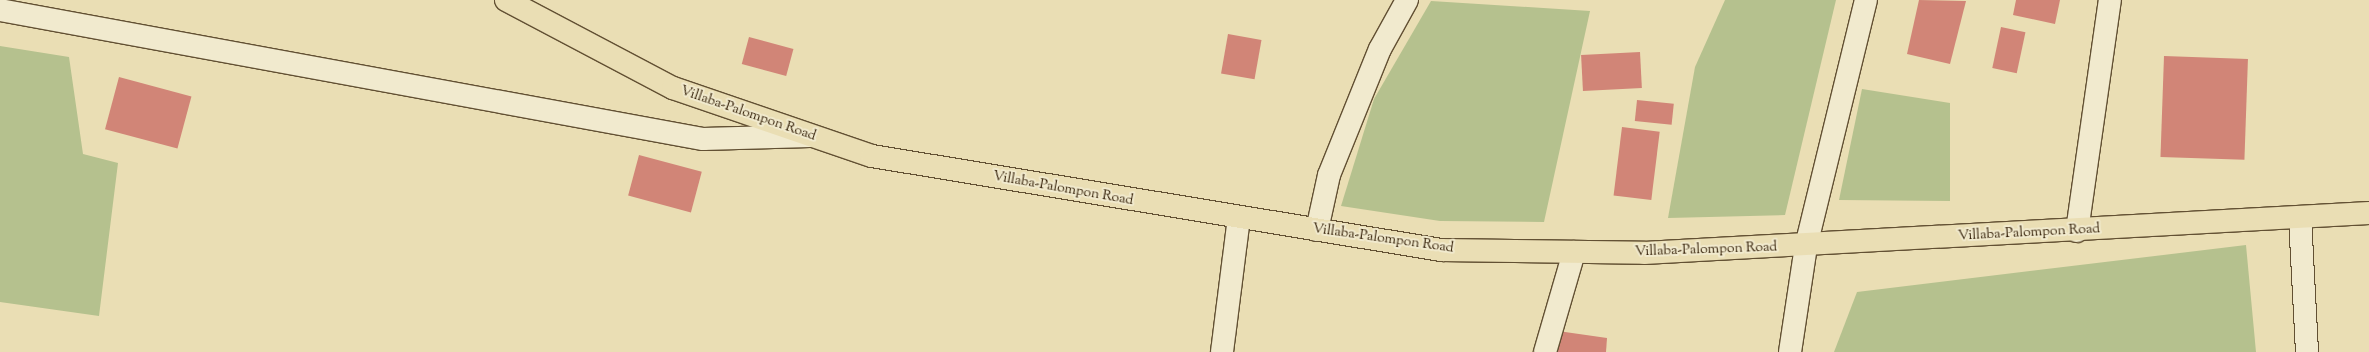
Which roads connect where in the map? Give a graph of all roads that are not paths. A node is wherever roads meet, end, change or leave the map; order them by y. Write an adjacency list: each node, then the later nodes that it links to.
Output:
1 (506, 0): 6 (main road, Villaba-Palompon Road)
2 (1407, 0): 10 (street)
3 (1866, 0): 12 (street)
4 (2110, 0): 11 (street)
5 (0, 10): 6 (street)
6 (814, 136): 8 (main road, Villaba-Palompon Road)
7 (2369, 213): 9 (main road, Villaba-Palompon Road)
8 (1239, 218): 10 (main road, Villaba-Palompon Road); 14 (street)
9 (2300, 218): 11 (main road, Villaba-Palompon Road); 17 (street)
10 (1317, 230): 13 (main road, Villaba-Palompon Road)
11 (2077, 230): 12 (main road, Villaba-Palompon Road)
12 (1806, 246): 13 (main road, Villaba-Palompon Road); 16 (street)
13 (1574, 252): 15 (street)
14 (1222, 352)
15 (1545, 352)
16 (1790, 352)
17 (2307, 352)

